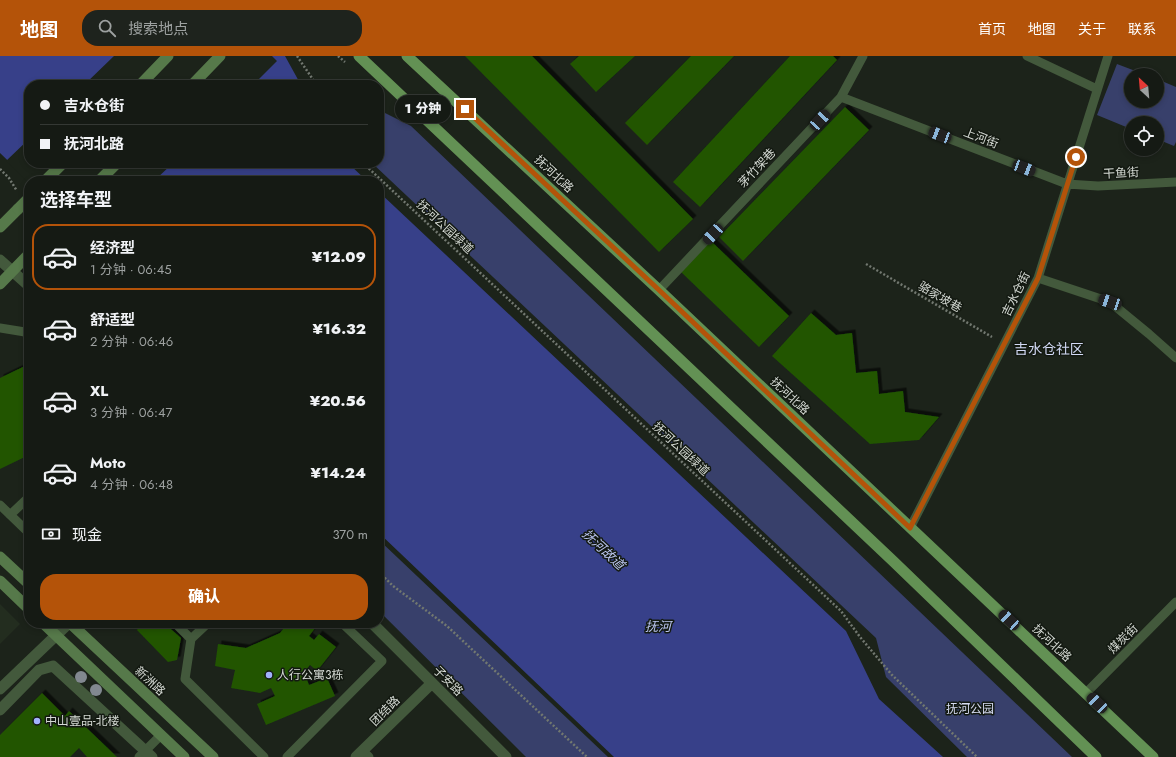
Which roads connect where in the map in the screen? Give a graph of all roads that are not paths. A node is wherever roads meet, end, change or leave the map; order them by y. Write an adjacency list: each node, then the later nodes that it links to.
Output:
1 (168, 56): 8 (main road)
2 (220, 56): 9 (main road)
3 (359, 56): 61 (main road)
4 (407, 56): 26 (main road, 抚河北路)
5 (863, 56): 11 (lane, 茅竹架巷)
6 (1027, 56): 10 (lane)
7 (1108, 56): 10 (lane, 吉水仓街)
8 (145, 80)
9 (197, 80)
10 (1097, 89): 17 (lane, 吉水仓街)
11 (841, 97): 17 (lane, 上河街); 26 (lane, 茅竹架巷)
12 (58, 168): 14 (main road)
13 (112, 168): 15 (main road)
14 (50, 176)
15 (104, 176)
16 (1176, 182): 17 (lane, 干鱼街)
17 (1067, 184): 23 (lane, 吉水仓街)
18 (24, 203): 19 (main road, bridge)
19 (0, 227)
20 (24, 259): 22 (main road)
21 (0, 260): 22 (street)
22 (12, 271): 24 (street); 25 (main road)
23 (1038, 278): 29 (lane); 34 (lane, 吉水仓街)
24 (24, 282)
25 (0, 284)
26 (659, 290): 34 (main road, 抚河北路)
27 (0, 328): 28 (lane)
28 (24, 332)
29 (1176, 358)
30 (24, 502): 32 (lane)
31 (0, 505): 32 (lane)
32 (10, 515): 33 (lane)
33 (24, 528)
34 (910, 528): 51 (main road, 抚河北路)
35 (0, 557): 36 (main road)
36 (24, 579)
37 (0, 581): 39 (main road)
38 (1176, 602): 51 (lane, 煤炭街)
39 (24, 604)
40 (49, 628): 47 (main road)
41 (64, 628): 47 (street)
42 (74, 628): 57 (main road, 新洲路)
43 (180, 628): 48 (lane)
44 (203, 628): 48 (lane)
45 (347, 628): 59 (lane)
46 (377, 628): 49 (street, 子安路)
47 (56, 635): 50 (street); 53 (main road)
48 (192, 639): 58 (lane)
49 (432, 683): 55 (street, 团结路); 60 (street, 子安路)
50 (0, 689)
51 (1086, 693): 62 (main road, 抚河北路)
52 (0, 710): 54 (street)
53 (161, 735): 54 (lane); 56 (main road)
54 (145, 755)
55 (363, 755)
56 (184, 757)
57 (213, 757)
58 (264, 757)
59 (287, 757)
60 (506, 757)
61 (1096, 757)
62 (1153, 757)

